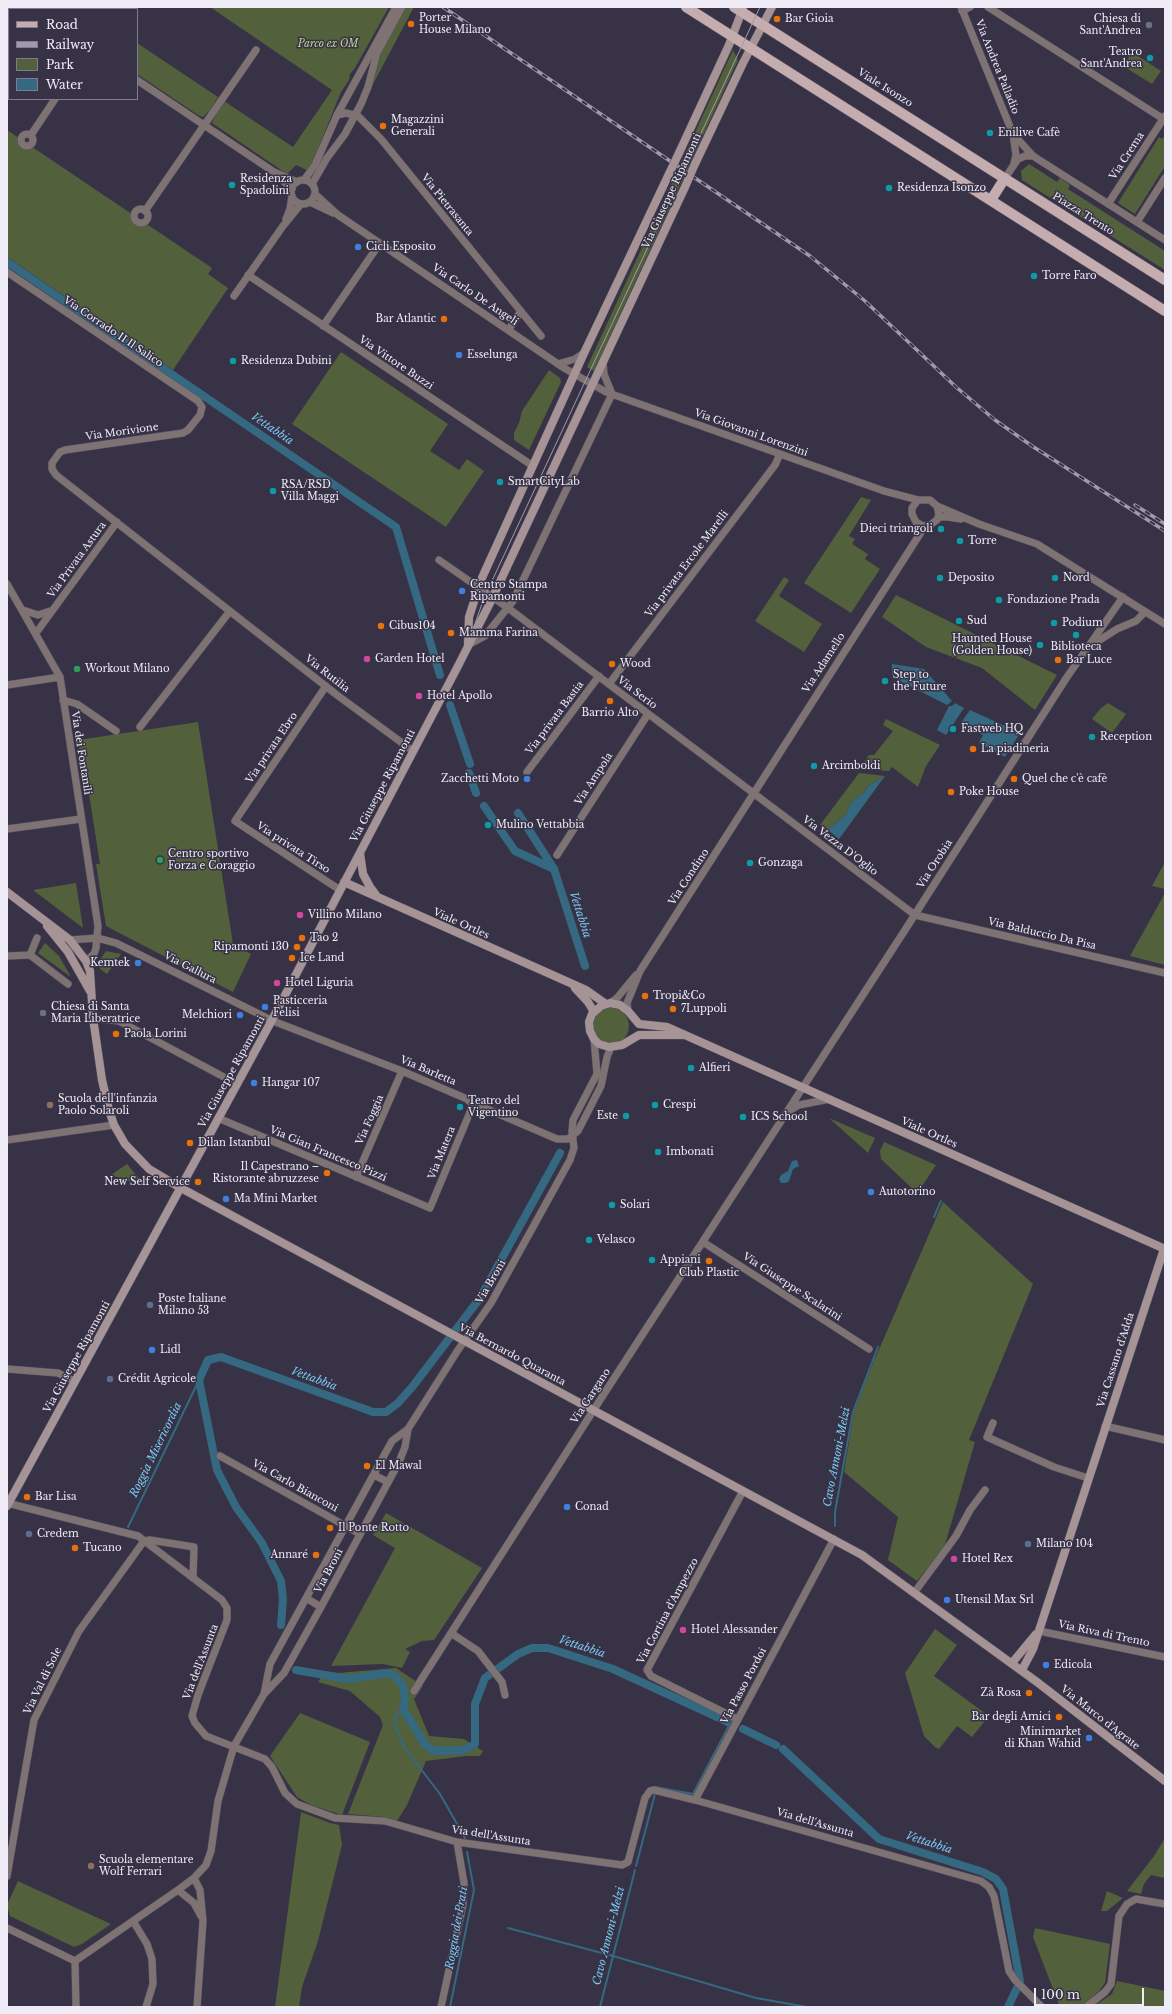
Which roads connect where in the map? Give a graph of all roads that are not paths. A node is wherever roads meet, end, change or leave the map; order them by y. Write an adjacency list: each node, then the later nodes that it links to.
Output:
1 (26, 7): 8 (street)
2 (396, 7): 18 (street)
3 (402, 7): 17 (street)
4 (686, 7): 12 (main road)
5 (772, 7): 11 (street, Via Giuseppe Ripamonti)
6 (970, 7): 10 (street)
7 (988, 7): 19 (street)
8 (31, 8)
9 (739, 9): 11 (main road, Viale Isonzo); 12 (street, Via Giuseppe Ripamonti)
10 (962, 9): 21 (street, Via Andrea Palladio)
11 (763, 26): 13 (street, Via Giuseppe Ripamonti); 26 (main road, Viale Isonzo)
12 (737, 39): 13 (main road); 51 (street, Via Giuseppe Ripamonti, bridge)
13 (751, 48): 32 (main road); 52 (street, Via Giuseppe Ripamonti, bridge)
14 (256, 50): 20 (street)
15 (138, 81): 20 (street)
16 (54, 100): 22 (street)
17 (355, 114): 18 (street); 29 (street); 46 (street, Via Pietrasanta)
18 (337, 115): 28 (street)
19 (1164, 119): 35 (street, Via Crema)
20 (204, 124): 25 (street); 36 (street)
21 (1013, 134): 23 (street); 24 (street)
22 (31, 135)
23 (1033, 156): 24 (street); 35 (street)
24 (1014, 163): 26 (street)
25 (274, 172): 28 (street); 30 (street)
26 (1005, 178): 32 (main road); 44 (main road, Piazza Trento)
27 (1165, 178): 38 (street)
28 (300, 181): 29 (street); 30 (street)
29 (312, 184): 31 (street)
30 (292, 192): 34 (street); 39 (street)
31 (315, 194): 33 (street); 37 (street, Via Carlo De Angeli)
32 (991, 200): 47 (main road)
33 (310, 202): 34 (street); 37 (street, Via Carlo De Angeli)
34 (301, 204): 39 (street)
35 (1108, 204): 38 (street)
36 (145, 211)
37 (338, 215): 41 (street, Via Carlo De Angeli)
38 (1137, 222): 40 (street)
39 (283, 226): 43 (street)
40 (1165, 240)
41 (380, 243): 48 (street); 49 (street, Via Carlo De Angeli)
42 (7, 272): 57 (street, Via Corrado II Il Salico)
43 (248, 276): 45 (street); 48 (street, Via Vittore Buzzi)
44 (1165, 280)
45 (234, 296)
46 (520, 311): 49 (street); 50 (street, Via Pietrasanta)
47 (1165, 311)
48 (323, 326): 59 (street, Via Vittore Buzzi)
49 (509, 329): 53 (street, Via Carlo De Angeli)
50 (541, 336)
51 (585, 351): 53 (street); 54 (street, Via Giuseppe Ripamonti)
52 (603, 360): 55 (street, Via Giuseppe Ripamonti); 56 (street)
53 (558, 364): 54 (street, Via Carlo De Angeli)
54 (575, 374): 55 (street); 59 (street, Via Giuseppe Ripamonti)
55 (592, 384): 56 (street, Via Giovanni Lorenzini); 74 (street, Via Giuseppe Ripamonti)
56 (612, 394): 58 (street, Via Giovanni Lorenzini); 76 (street)
57 (202, 411): 60 (street, Via Morivione)
58 (780, 454): 61 (street, Via Giovanni Lorenzini); 89 (street, Via privata Ercole Marelli)
59 (533, 466): 73 (street, Via Giuseppe Ripamonti)
60 (56, 474): 66 (street, Via Rutilia)
61 (884, 491): 62 (street, Via Giovanni Lorenzini); 64 (street, Via Giovanni Lorenzini)
62 (918, 500): 63 (street, Via Giovanni Lorenzini); 64 (street)
63 (937, 506): 65 (street); 68 (street, Via Giovanni Lorenzini)
64 (912, 508): 67 (street)
65 (938, 517): 68 (street, Via Giovanni Lorenzini); 69 (street)
66 (117, 522): 78 (street, Via Privata Astura); 79 (street, Via Rutilia)
67 (917, 523): 69 (street); 70 (street)
68 (979, 524): 75 (street, Via Giovanni Lorenzini)
69 (925, 526): 70 (street)
70 (913, 545): 98 (street, Via Adamello)
71 (439, 560): 73 (street)
72 (7, 584): 77 (street, Via dei Fontanili)
73 (478, 587): 74 (street); 85 (street, Via Giuseppe Ripamonti)
74 (492, 597): 76 (street); 85 (street, Via Giuseppe Ripamonti)
75 (1123, 597): 80 (street, Via Giovanni Lorenzini); 81 (street, Via Orobia)
76 (508, 608): 85 (street); 87 (street, Via Serio)
77 (22, 609): 78 (street, Via Privata Astura); 84 (street, Via dei Fontanili)
78 (52, 610): 84 (street, Via Privata Astura)
79 (230, 611): 91 (street, Via Rutilia); 94 (street)
80 (1145, 612): 82 (street, Via Giovanni Lorenzini); 83 (street)
81 (1111, 615): 83 (street); 86 (street, Via Orobia)
82 (1165, 624)
83 (1118, 629): 86 (street)
84 (36, 633): 88 (street, Via dei Fontanili)
85 (468, 645): 96 (street, Via Giuseppe Ripamonti)
86 (1084, 651): 109 (street, Via Orobia)
87 (598, 676): 89 (street, Via Serio); 97 (street, Via privata Bastia)
88 (60, 677): 90 (street); 92 (street, Via dei Fontanili)
89 (609, 684): 93 (street, Via Serio)
90 (7, 685)
91 (326, 686): 96 (street, Via Rutilia); 100 (street, Via privata Ebro)
92 (63, 700): 95 (street); 99 (street, Via dei Fontanili)
93 (648, 714): 98 (street, Via Serio); 103 (street, Via Ampola)
94 (140, 727)
95 (116, 731)
96 (413, 751): 102 (street, Via Giuseppe Ripamonti)
97 (527, 772)
98 (754, 794): 109 (street, Via Vezza D'Oglio); 116 (street, Via Condino)
99 (81, 819): 101 (street); 111 (street, Via dei Fontanili)
100 (235, 821): 105 (street, Via privata Tirso)
101 (7, 829)
102 (360, 852): 104 (street, Via Giuseppe Ripamonti); 107 (street)
103 (557, 856)
104 (344, 882): 105 (street, Via Giuseppe Ripamonti); 107 (street, Viale Ortles)
105 (340, 890): 125 (street, Via Giuseppe Ripamonti)
106 (7, 892): 108 (street)
107 (382, 899): 118 (street, Viale Ortles)
108 (36, 914): 112 (street); 120 (street)
109 (915, 915): 117 (street, Via Balduccio Da Pisa); 132 (street, Via Orobia)
110 (37, 938): 113 (street)
111 (97, 938): 112 (street); 115 (street, Via dei Fontanili); 125 (street, Via Gallura)
112 (70, 940): 115 (street)
113 (30, 955): 114 (street); 119 (street)
114 (7, 956)
115 (86, 961): 120 (street, Via Bernardo Quaranta)
116 (640, 971): 121 (street, Via Condino); 123 (street, Via Condino)
117 (1165, 973)
118 (570, 983): 121 (street, Viale Ortles); 122 (street, Viale Ortles)
119 (68, 984)
120 (91, 992): 124 (street, Via Bernardo Quaranta)
121 (608, 1004): 122 (street); 123 (street, Viale Ortles)
122 (594, 1012): 127 (street)
123 (630, 1014): 126 (street, Viale Ortles); 128 (street)
124 (93, 1018): 131 (street); 137 (street, Via Bernardo Quaranta)
125 (272, 1020): 130 (street, Via Barletta); 131 (street, Via Giuseppe Ripamonti)
126 (685, 1035): 128 (street, Viale Ortles); 132 (street, Viale Ortles)
127 (594, 1039): 129 (street); 138 (street, Via Broni)
128 (628, 1040): 129 (street, Viale Ortles)
129 (611, 1047): 138 (street, Via Broni)
130 (402, 1071): 134 (street, Via Barletta); 140 (street, Via Foggia)
131 (237, 1084): 136 (street, Via Giuseppe Ripamonti)
132 (803, 1088): 133 (street, Viale Ortles); 135 (street, Via Gargano)
133 (830, 1099): 135 (street, Via Gargano); 144 (street, Viale Ortles)
134 (473, 1105): 138 (street, Via Barletta); 142 (street, Via Matera)
135 (787, 1113): 143 (street, Via Gargano)
136 (218, 1118): 140 (street, Via Gian Francesco Pizzi); 141 (street, Via Giuseppe Ripamonti)
137 (114, 1125): 139 (street); 141 (street, Via Bernardo Quaranta)
138 (573, 1137): 145 (street, Via Broni)
139 (7, 1140)
140 (356, 1177): 142 (street, Via Gian Francesco Pizzi)
141 (180, 1188): 145 (street, Via Bernardo Quaranta); 148 (street, Via Giuseppe Ripamonti)
142 (430, 1208)
143 (703, 1242): 146 (street, Via Giuseppe Scalarini); 149 (street, Via Gargano)
144 (1165, 1247): 151 (street, Via Cassano d'Adda)
145 (461, 1339): 149 (street, Via Bernardo Quaranta); 152 (street, Via Broni)
146 (869, 1350)
147 (7, 1369): 148 (street)
148 (74, 1382): 160 (street, Via Giuseppe Ripamonti)
149 (593, 1410): 158 (street, Via Bernardo Quaranta); 170 (street, Via Gargano)
150 (993, 1423): 156 (street)
151 (1106, 1426): 153 (street); 156 (street, Via Cassano d'Adda)
152 (408, 1429): 155 (street, Via Broni); 157 (street, Via Broni)
153 (1165, 1440)
154 (220, 1456): 161 (street, Via Carlo Bianconi)
155 (374, 1475): 157 (street); 161 (street, Via Broni)
156 (1088, 1478): 169 (street, Via Cassano d'Adda)
157 (388, 1482): 162 (street, Via Broni)
158 (744, 1490): 163 (street, Via Bernardo Quaranta); 177 (street, Via Cortina d'Ampezzo)
159 (985, 1490): 166 (street)
160 (8, 1504): 164 (street, Via dell'Assunta)
161 (346, 1525): 162 (street, Via Carlo Bianconi); 167 (street, Via Broni)
162 (360, 1534): 168 (street, Via Broni)
163 (834, 1540): 166 (street, Via Marco d'Agrate); 177 (street, Via Passo Pordoi)
164 (144, 1541): 165 (street, Via dell'Assunta); 165 (street); 182 (street, Via Val di Sole)
165 (193, 1578): 178 (street, Via dell'Assunta)
166 (914, 1592): 172 (street, Via Marco d'Agrate)
167 (306, 1598): 168 (street, Via Broni); 175 (street, Via Broni)
168 (321, 1607): 175 (street, Via Broni)
169 (1039, 1631): 171 (street, Via Riva di Trento); 172 (street, Via Cassano d'Adda); 173 (street)
170 (451, 1632): 174 (street, Via Gargano); 176 (street)
171 (1165, 1657)
172 (1012, 1663): 173 (street, Via Marco d'Agrate)
173 (1022, 1670): 179 (street, Via Marco d'Agrate)
174 (414, 1691)
175 (264, 1694): 178 (street, Via Broni)
176 (505, 1695)
177 (738, 1719): 180 (street, Via Passo Pordoi)
178 (234, 1746): 181 (street, Via dell'Assunta); 183 (street, Via Broni)
179 (1165, 1781)
180 (695, 1800): 181 (street, Via dell'Assunta); 194 (street, Via dell'Assunta)
181 (457, 1842): 193 (street)
182 (7, 1876)
183 (194, 1878): 184 (street, Via Broni); 186 (street)
184 (178, 1890): 186 (street); 187 (street, Via Broni)
185 (1165, 1904): 195 (street)
186 (203, 1919): 192 (street)
187 (133, 1921): 189 (street, Via Broni); 191 (street)
188 (7, 1928): 189 (street)
189 (75, 1961): 190 (street)
190 (76, 2007)
191 (146, 2007)
192 (197, 2007)
193 (440, 2007)
194 (1042, 2007)
195 (1086, 2007)

